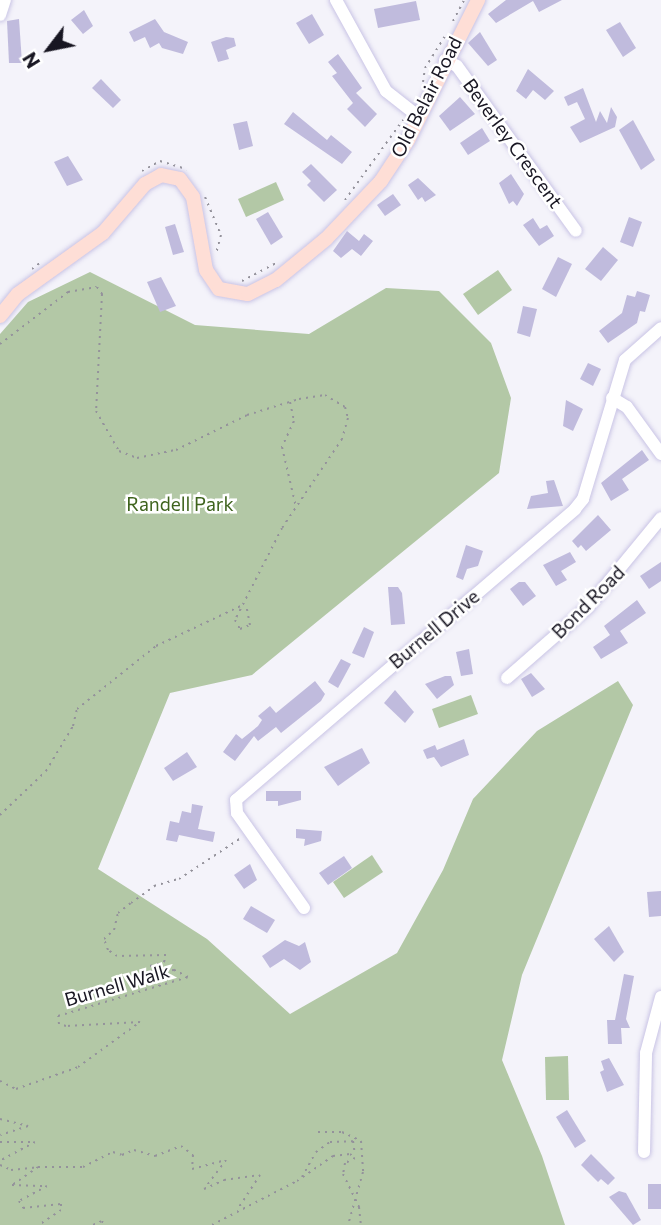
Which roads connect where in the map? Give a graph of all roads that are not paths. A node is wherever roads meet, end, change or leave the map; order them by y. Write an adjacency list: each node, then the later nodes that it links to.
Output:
1 (5, 0): 4 (street)
2 (336, 0): 6 (street)
3 (478, 0): 5 (main road, Old Belair Road)
4 (0, 15)
5 (445, 60): 6 (main road, Old Belair Road); 7 (street, Beverley Crescent)
6 (415, 114): 8 (main road, Old Belair Road)
7 (576, 231)
8 (0, 316)
9 (661, 328): 10 (street, Burnell Drive)
10 (612, 398): 11 (street); 14 (street, Burnell Drive)
11 (661, 454)
12 (661, 517): 13 (street, Bond Road)
13 (507, 678)
14 (304, 908)
15 (661, 997): 16 (street)
16 (644, 1152)

